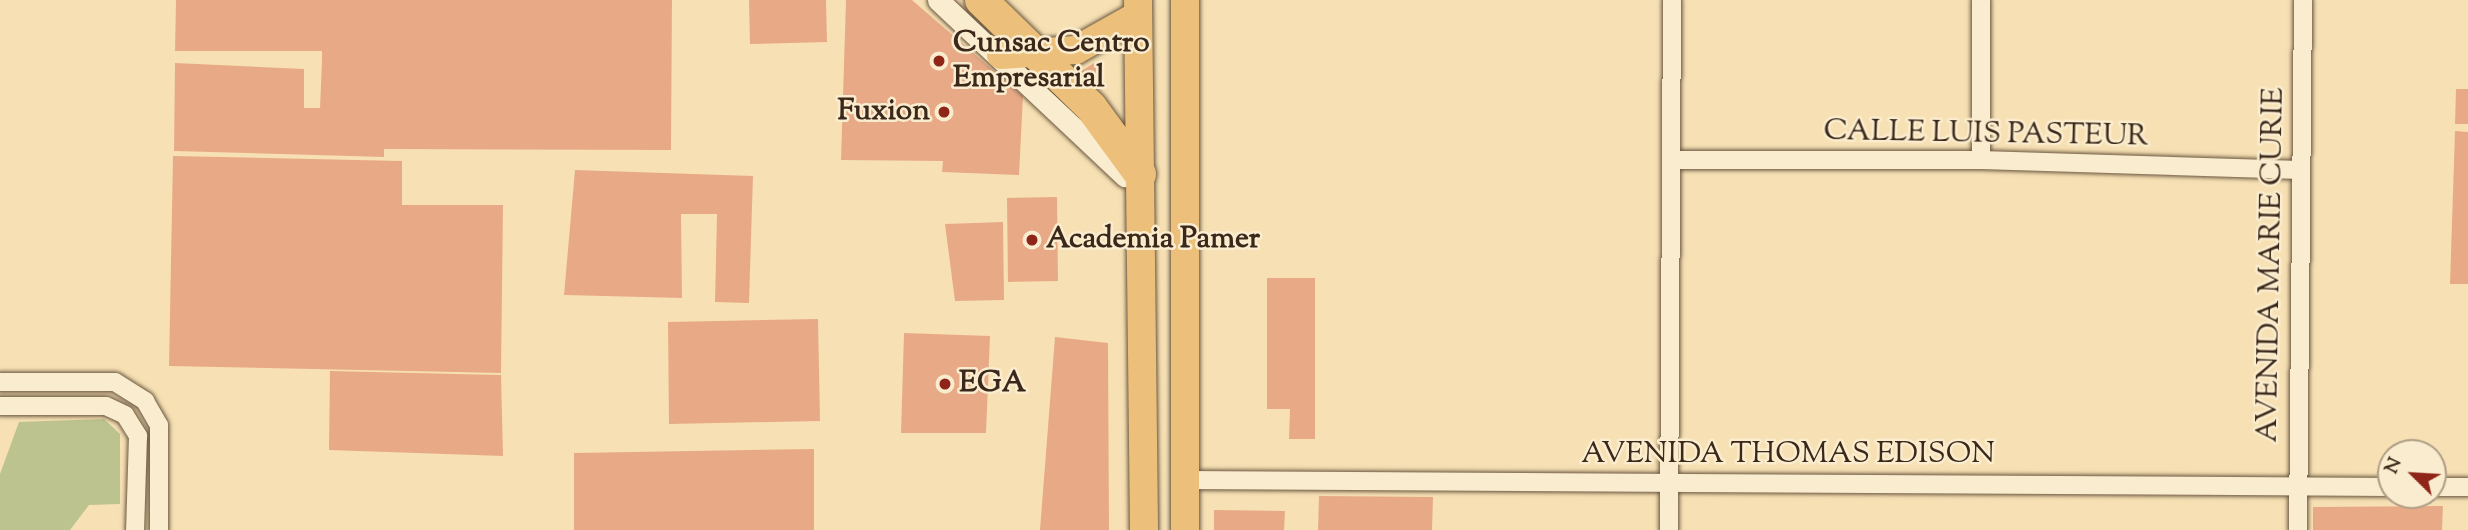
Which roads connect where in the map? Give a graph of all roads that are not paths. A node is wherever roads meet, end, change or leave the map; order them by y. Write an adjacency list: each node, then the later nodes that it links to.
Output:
1 (939, 0): 8 (street)
2 (981, 0): 9 (highway)
3 (1185, 0): 18 (main road)
4 (1672, 0): 10 (street)
5 (1981, 0): 11 (street)
6 (2303, 0): 12 (street, AVENIDA MARIE CURIE)
7 (1138, 8): 9 (main road); 13 (main road)
8 (1001, 55): 9 (main road); 13 (street)
9 (1040, 56): 13 (highway)
10 (1671, 160): 11 (street, CALLE LUIS PASTEUR); 19 (street)
11 (1981, 160): 12 (street, CALLE LUIS PASTEUR)
12 (2301, 170): 20 (street, AVENIDA MARIE CURIE)
13 (1140, 184): 26 (main road)
14 (0, 382): 15 (street)
15 (42, 382): 17 (street); 25 (street)
16 (0, 406): 17 (street)
17 (43, 406): 24 (street)
18 (1185, 480): 19 (street, AVENIDA THOMAS EDISON); 27 (main road)
19 (1669, 482): 20 (street, AVENIDA THOMAS EDISON); 28 (street)
20 (2298, 486): 21 (street, AVENIDA THOMAS EDISON); 29 (street, AVENIDA MARIE CURIE)
21 (2377, 487)
22 (2447, 487): 23 (street)
23 (2468, 487)
24 (135, 530)
25 (159, 530)
26 (1144, 530)
27 (1185, 530)
28 (1668, 530)
29 (2298, 530)

